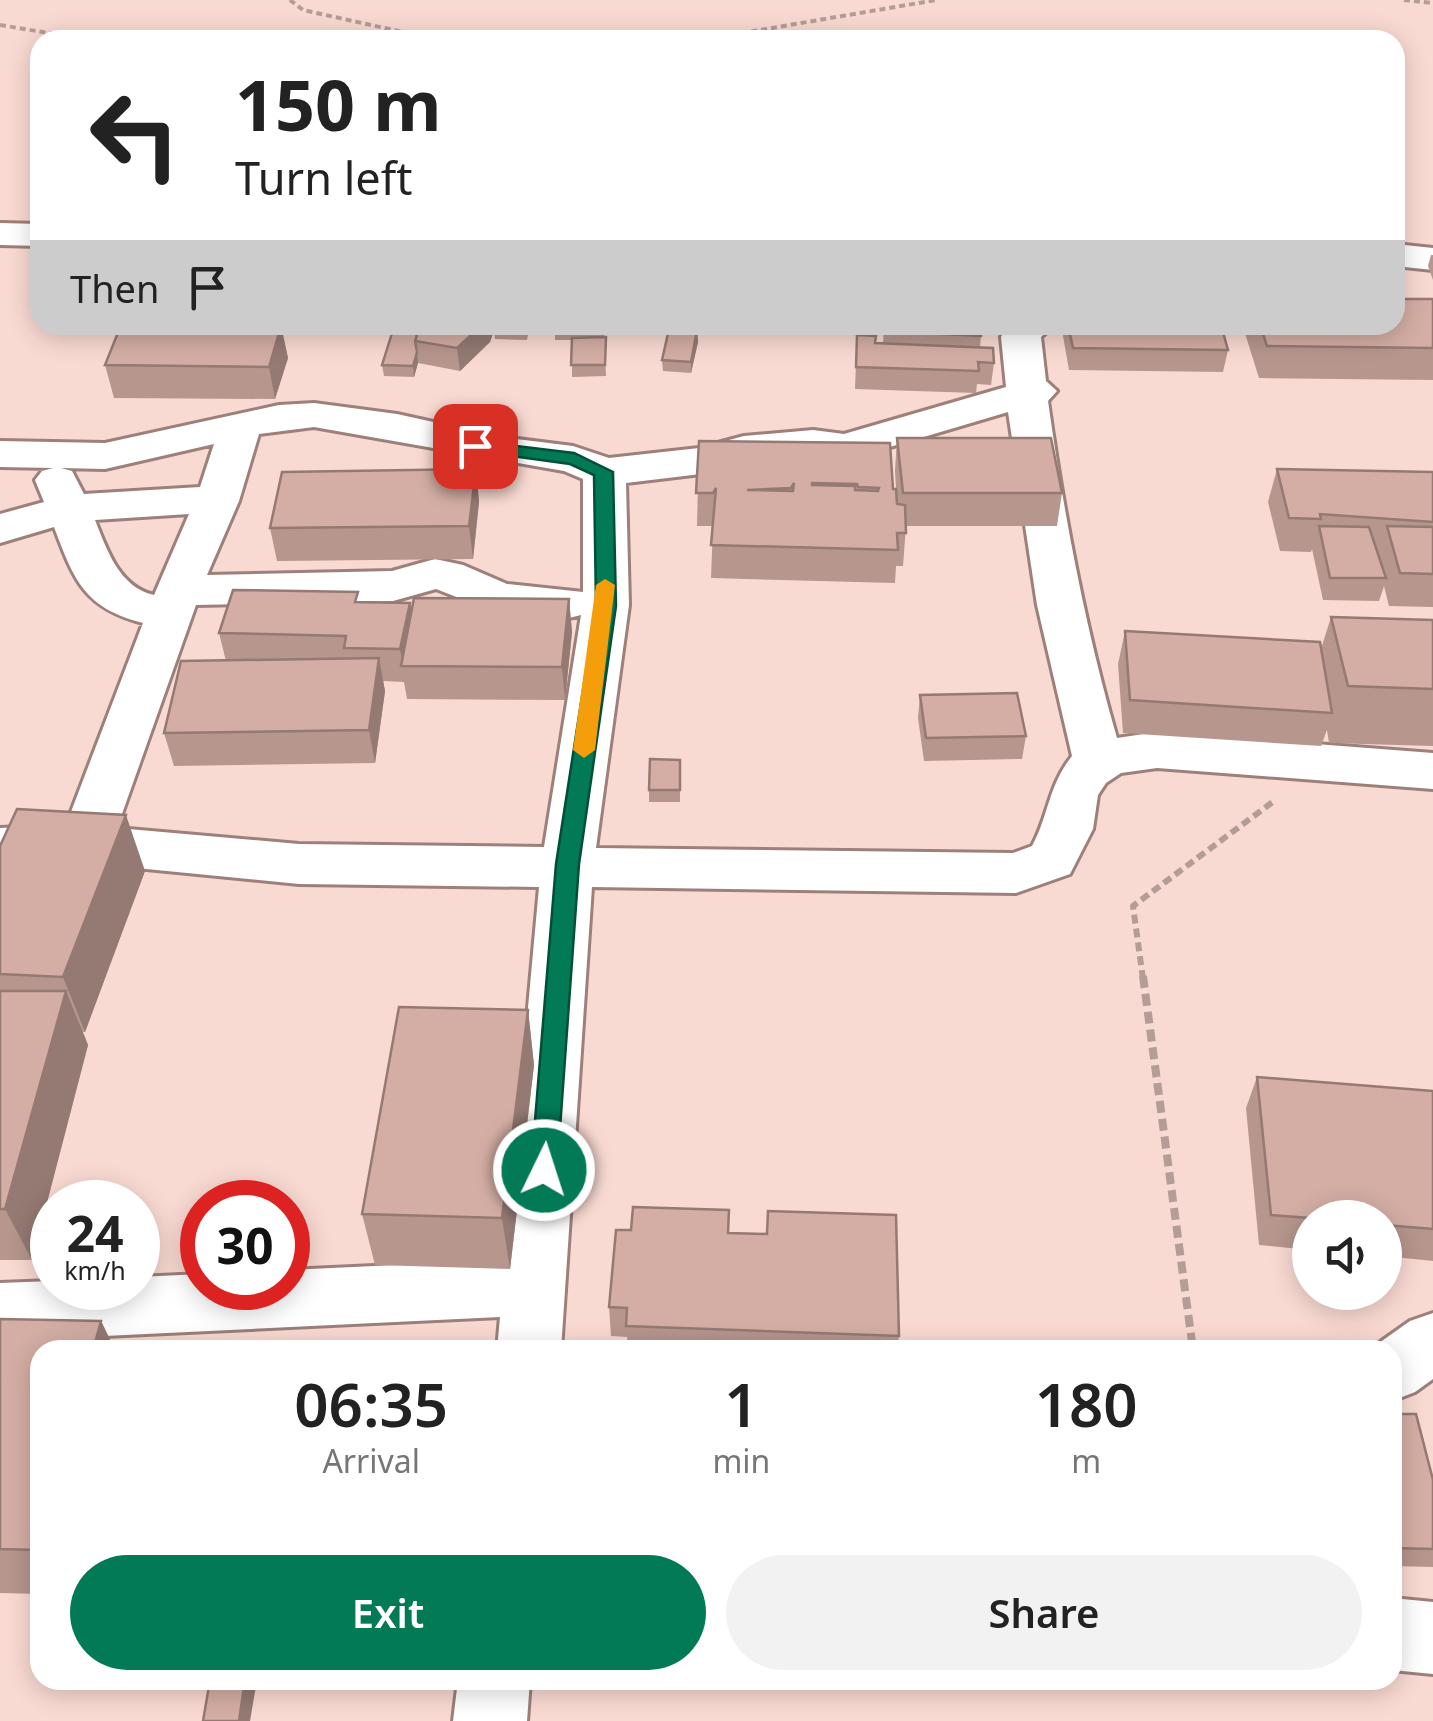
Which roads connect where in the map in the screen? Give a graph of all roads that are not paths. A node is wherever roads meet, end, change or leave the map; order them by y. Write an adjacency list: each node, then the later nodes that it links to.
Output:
1 (0, 234): 2 (street)
2 (30, 235)
3 (1405, 256): 4 (street)
4 (1433, 259)
5 (1405, 289): 6 (street)
6 (1433, 289)
7 (1022, 335): 8 (street)
8 (1031, 393): 12 (street); 18 (street)
9 (240, 428): 11 (street); 12 (street); 13 (street)
10 (0, 454): 11 (street)
11 (46, 456): 14 (street)
12 (604, 472): 17 (street)
13 (217, 502): 14 (street); 16 (street)
14 (72, 510): 15 (street); 16 (street)
15 (0, 529)
16 (174, 602): 17 (street); 20 (street)
17 (606, 606): 22 (street)
18 (1099, 763): 19 (street); 22 (street)
19 (1433, 771)
20 (85, 844): 21 (street); 22 (street)
21 (0, 847)
22 (567, 864): 23 (street)
23 (535, 1287): 24 (street); 25 (street)
24 (0, 1312)
25 (530, 1340)
26 (1433, 1342): 27 (street)
27 (1402, 1364)
28 (1402, 1635): 29 (street)
29 (1433, 1638)
30 (493, 1690): 31 (street)
31 (490, 1721)

